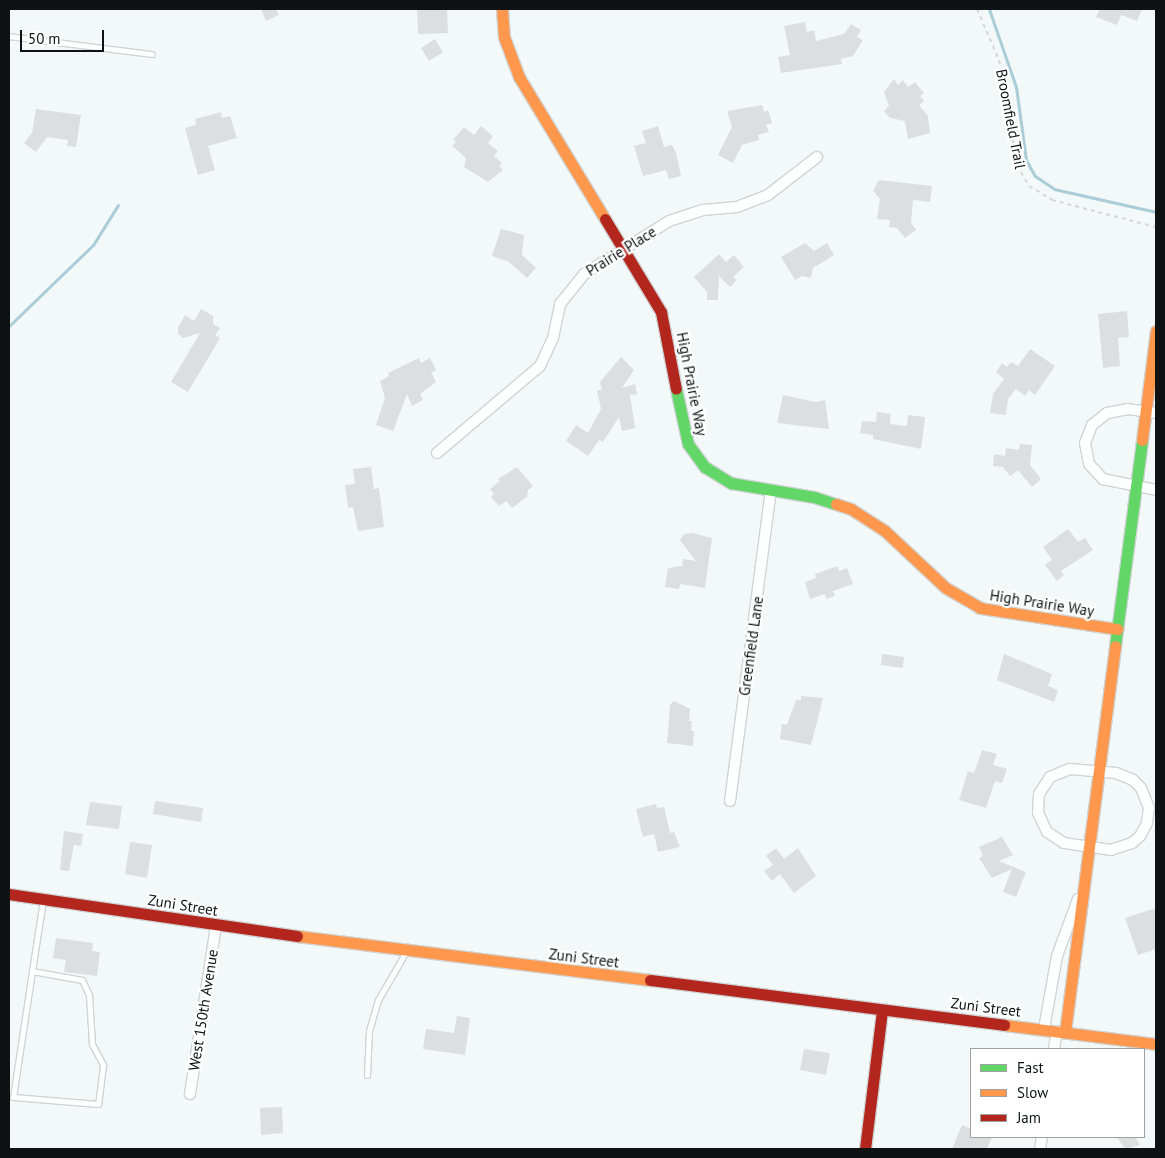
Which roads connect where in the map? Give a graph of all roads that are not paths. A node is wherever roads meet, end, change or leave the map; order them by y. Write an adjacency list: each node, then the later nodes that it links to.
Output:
1 (502, 9): 5 (street, High Prairie Way)
2 (9, 36): 3 (lane)
3 (152, 54)
4 (817, 157): 5 (street, Prairie Place)
5 (624, 248): 8 (street, Prairie Place); 10 (street, High Prairie Way)
6 (1156, 331): 7 (street)
7 (1151, 412): 9 (street); 9 (street)
8 (437, 453)
9 (1135, 487): 11 (street); 12 (street)
10 (771, 490): 12 (street, High Prairie Way); 14 (street, Greenfield Lane)
11 (1156, 490)
12 (1117, 629): 13 (street)
13 (1098, 771): 15 (street); 15 (street); 15 (street)
14 (730, 801)
15 (1088, 847): 16 (street)
16 (1082, 888): 23 (street); 24 (street)
17 (9, 894): 18 (street, Zuni Street)
18 (43, 900): 19 (street, Zuni Street); 21 (lane)
19 (216, 926): 20 (street, Zuni Street); 28 (street, West 150th Avenue)
20 (407, 950): 22 (street, Zuni Street); 27 (lane)
21 (32, 971): 21 (lane)
22 (882, 1010): 23 (street, Zuni Street); 29 (street)
23 (1044, 1029): 24 (street, Zuni Street)
24 (1061, 1032): 25 (street, Zuni Street); 26 (street)
25 (1156, 1044)
26 (1054, 1048)
27 (367, 1075)
28 (190, 1094)
29 (865, 1149)

